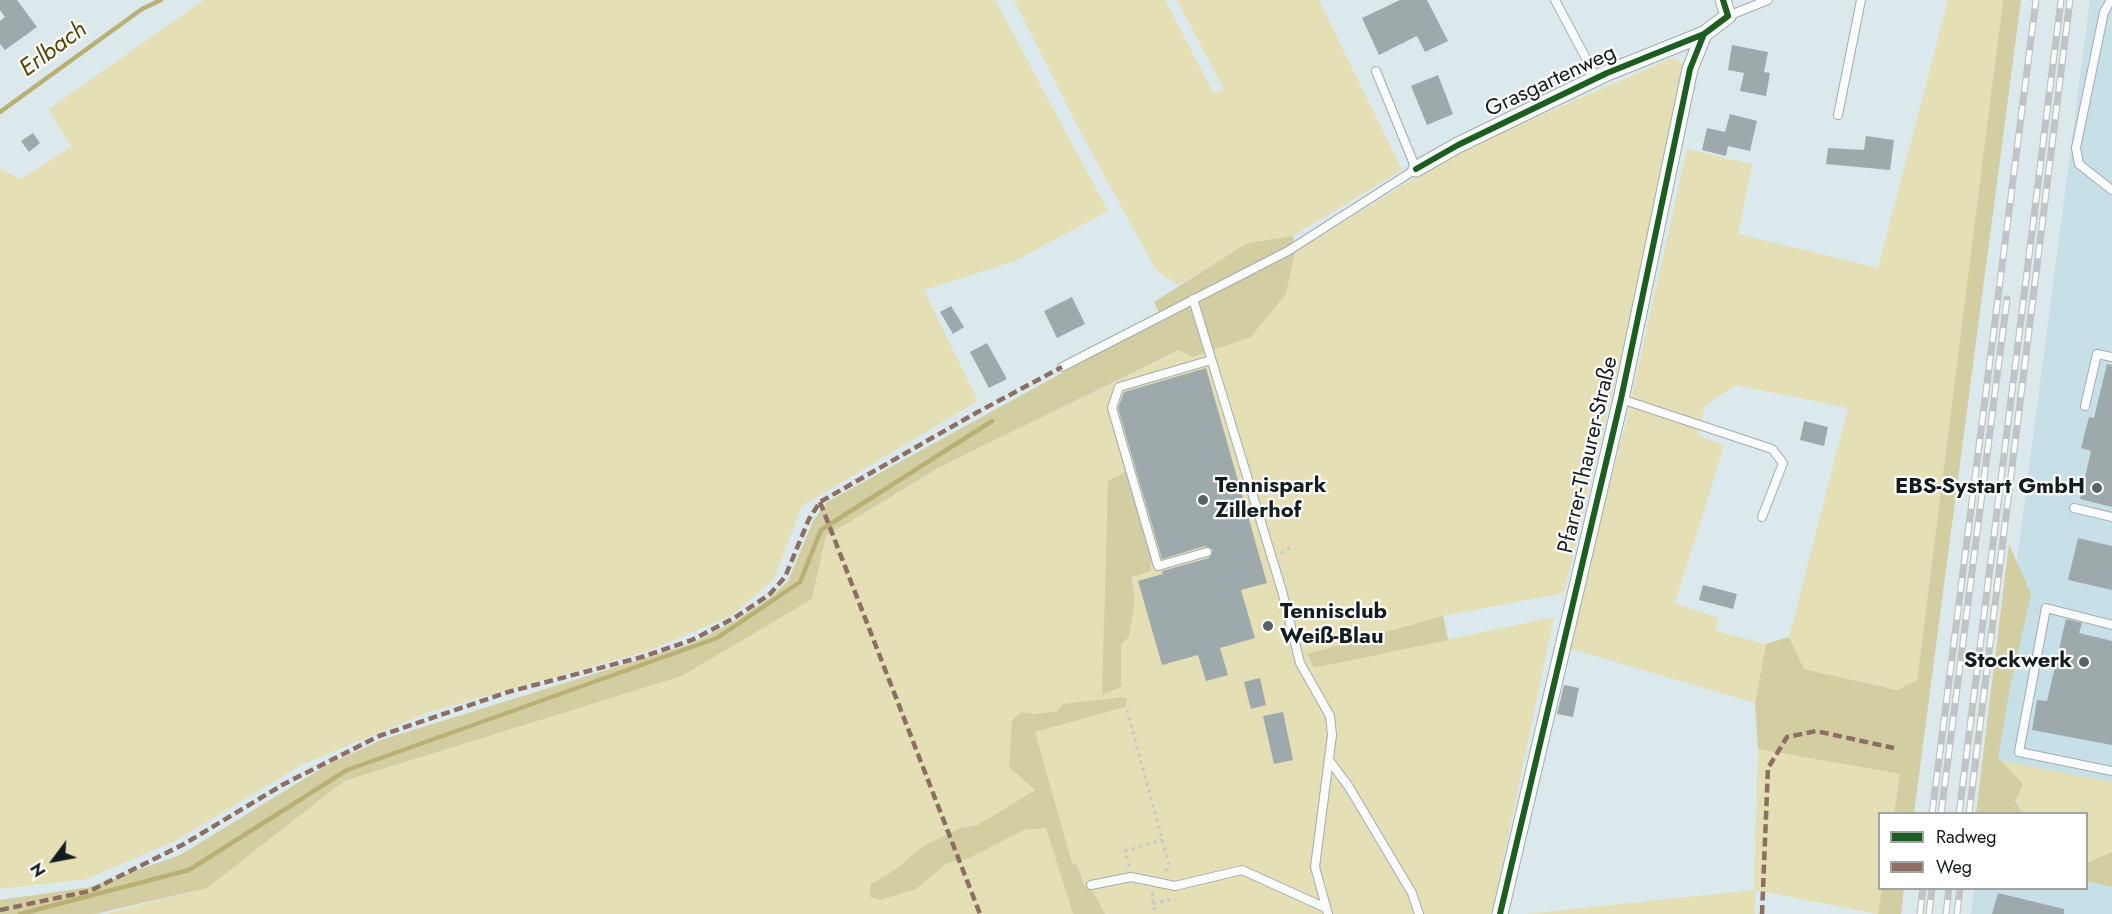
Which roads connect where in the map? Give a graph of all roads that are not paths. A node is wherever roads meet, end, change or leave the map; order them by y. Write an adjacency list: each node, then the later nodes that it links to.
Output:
1 (1556, 0): 9 (lane)
2 (1723, 0): 6 (street)
3 (1768, 0): 6 (lane)
4 (1861, 0): 10 (lane)
5 (2111, 0): 12 (lane)
6 (1728, 16): 7 (street)
7 (1704, 34): 9 (street, Grasgartenweg); 17 (street, Pfarrer-Thaurer-Straße)
8 (1376, 71): 11 (lane)
9 (1597, 79): 11 (street, Grasgartenweg)
10 (1838, 116)
11 (1416, 169): 13 (lane)
12 (2112, 190)
13 (1192, 299): 15 (lane); 16 (lane)
14 (2112, 357): 18 (lane)
15 (1211, 360): 22 (lane); 24 (lane)
16 (1062, 367)
17 (1621, 399): 20 (lane); 29 (street, Pfarrer-Thaurer-Straße)
18 (2085, 405)
19 (2074, 508): 21 (lane)
20 (1762, 517)
21 (2112, 517)
22 (1207, 552)
23 (2112, 625): 25 (lane)
24 (1329, 760): 27 (lane); 28 (lane)
25 (2112, 771)
26 (1091, 885): 27 (lane)
27 (1327, 911)
28 (1419, 914)
29 (1500, 914)

